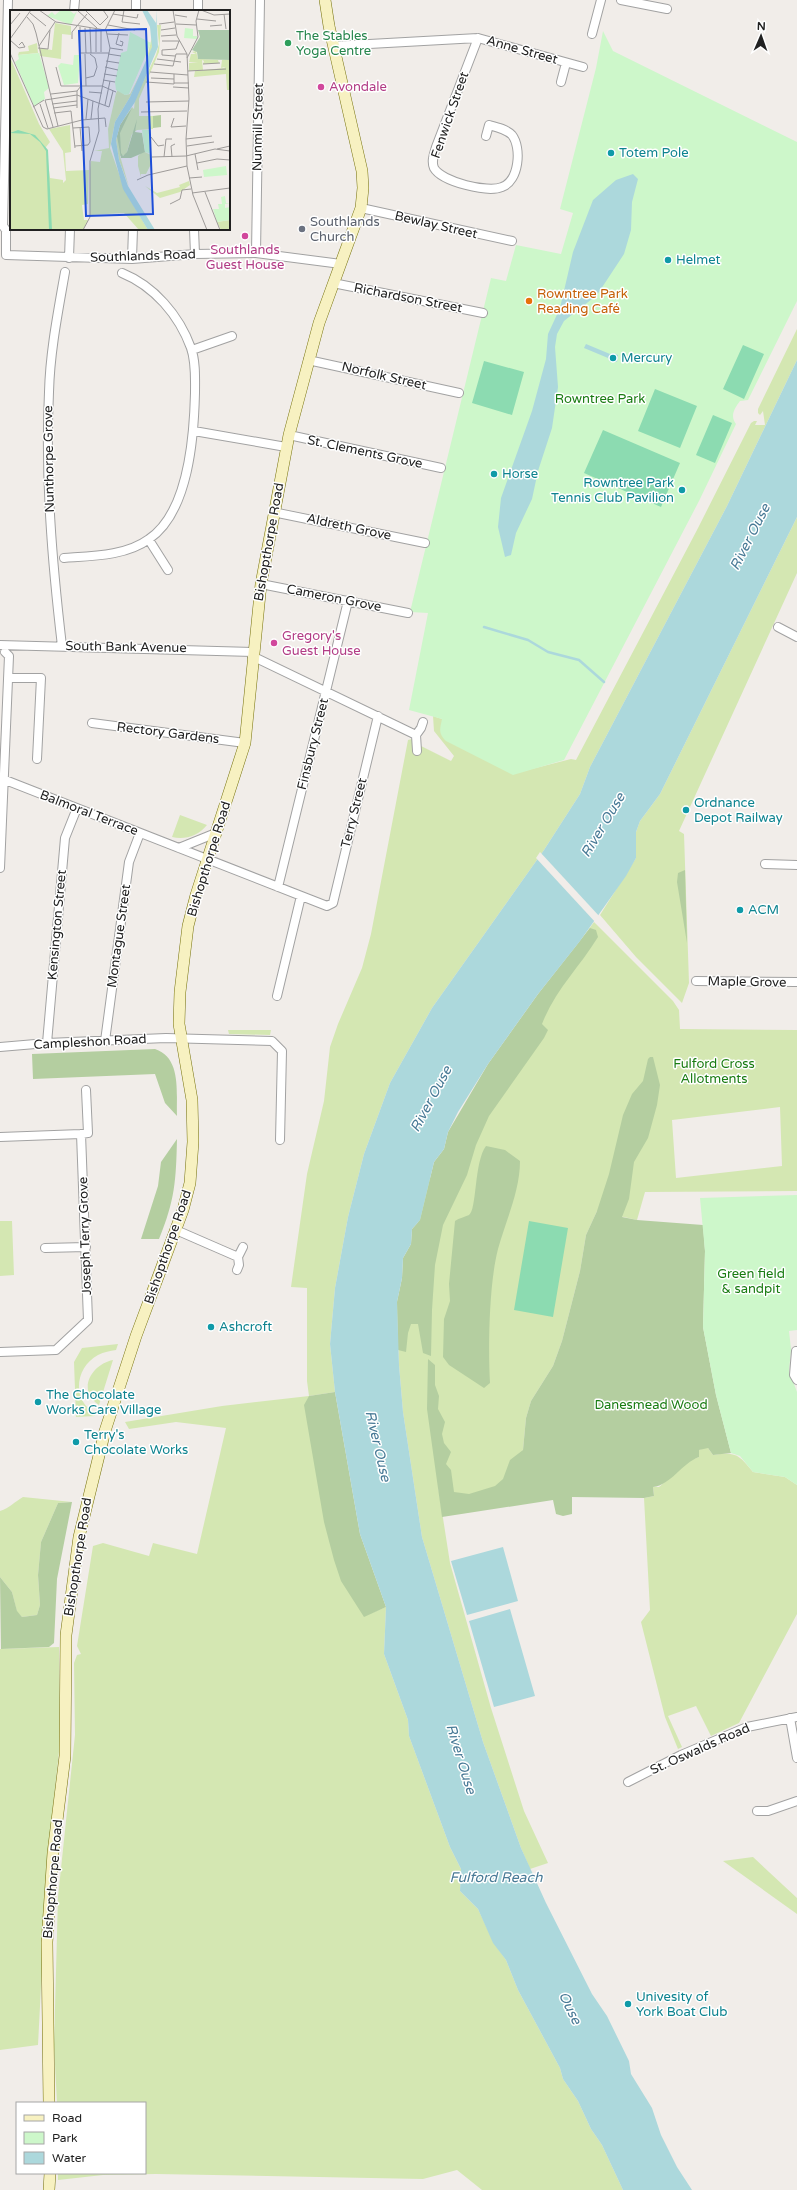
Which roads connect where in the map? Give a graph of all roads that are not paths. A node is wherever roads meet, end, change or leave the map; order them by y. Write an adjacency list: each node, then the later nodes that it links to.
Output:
1 (8, 0): 23 (street, Southlands Road)
2 (75, 0): 8 (street)
3 (260, 0): 21 (street, Nunmill Street)
4 (325, 0): 11 (street, Bishopthorpe Road)
5 (602, 0): 9 (street)
6 (620, 0): 7 (street)
7 (667, 9)
8 (74, 10)
9 (592, 34)
10 (478, 38): 11 (street, Anne Street); 12 (street, Anne Street); 15 (street, Fenwick Street)
11 (333, 46): 16 (street, Bishopthorpe Road)
12 (566, 63): 13 (street, Anne Street); 14 (street, Anne Street)
13 (583, 68)
14 (561, 82)
15 (486, 136)
16 (361, 208): 20 (street, Bewlay Street); 25 (street, Bishopthorpe Road)
17 (70, 230): 23 (street)
18 (132, 230): 24 (street)
19 (194, 230): 22 (street)
20 (512, 242)
21 (256, 253): 22 (street, Southlands Road); 25 (street, Southlands Road)
22 (195, 254): 24 (street, Southlands Road)
23 (69, 258): 24 (street, Southlands Road)
24 (132, 259)
25 (341, 264): 28 (street, Bishopthorpe Road)
26 (65, 272): 50 (street, Nunthorpe Grove)
27 (122, 273): 31 (street)
28 (334, 283): 29 (street, Richardson Street); 32 (street, Bishopthorpe Road)
29 (483, 313)
30 (232, 336): 31 (street)
31 (192, 350): 34 (street)
32 (308, 360): 33 (street, Norfolk Street); 35 (street, Bishopthorpe Road)
33 (459, 393)
34 (194, 431): 36 (street); 39 (street)
35 (288, 435): 36 (street, Bishopthorpe Road); 37 (street, St. Clements Grove)
36 (286, 446): 38 (street, Bishopthorpe Road)
37 (441, 468)
38 (273, 512): 40 (street, Aldreth Grove); 43 (street, Bishopthorpe Road)
39 (149, 540): 41 (street); 42 (street)
40 (425, 543)
41 (64, 558)
42 (168, 570)
43 (260, 584): 44 (street, Cameron Grove); 52 (street, Bishopthorpe Road)
44 (348, 601): 45 (street, Cameron Grove); 54 (street, Finsbury Street)
45 (408, 613)
46 (778, 627): 47 (street)
47 (797, 637)
48 (0, 645): 49 (street, South Bank Avenue)
49 (14, 645): 50 (street, South Bank Avenue); 51 (street)
50 (62, 646): 52 (street, South Bank Avenue)
51 (3, 654): 53 (street)
52 (252, 654): 54 (street); 59 (street, Bishopthorpe Road)
53 (8, 678): 61 (street); 62 (street)
54 (326, 692): 55 (street); 71 (street, Finsbury Street)
55 (378, 716): 58 (street); 73 (street, Terry Street)
56 (423, 722): 58 (street)
57 (92, 723): 59 (street, Rectory Gardens)
58 (416, 734): 60 (street)
59 (245, 743): 65 (street, Bishopthorpe Road)
60 (417, 751)
61 (37, 759)
62 (2, 779): 63 (street, Balmoral Terrace); 70 (street)
63 (77, 808): 64 (street, Balmoral Terrace); 79 (street, Kensington Street)
64 (140, 833): 66 (street, Balmoral Terrace); 78 (street, Montague Street)
65 (216, 833): 66 (street); 67 (street, Bishopthorpe Road)
66 (179, 848): 67 (street, Balmoral Terrace)
67 (208, 859): 71 (street, Balmoral Terrace); 77 (street, Bishopthorpe Road)
68 (765, 864): 69 (street)
69 (797, 864)
70 (0, 868)
71 (278, 887): 72 (street, Balmoral Terrace)
72 (301, 896): 73 (street, Balmoral Terrace); 76 (street)
73 (327, 906)
74 (696, 981): 75 (street, Maple Grove)
75 (797, 982)
76 (277, 996)
77 (181, 1038): 78 (street, Campleshon Road); 84 (street, Campleshon Road); 85 (street, Bishopthorpe Road)
78 (106, 1041): 79 (street, Campleshon Road)
79 (47, 1043): 80 (street, Campleshon Road)
80 (0, 1047)
81 (86, 1090): 82 (street)
82 (81, 1134): 83 (street); 86 (street, Joseph Terry Grove)
83 (0, 1137)
84 (280, 1140)
85 (176, 1230): 89 (street); 99 (street, Bishopthorpe Road)
86 (86, 1247): 88 (street); 92 (street, Joseph Terry Grove)
87 (243, 1247): 89 (street)
88 (45, 1248)
89 (238, 1257): 90 (street)
90 (237, 1270)
91 (796, 1351): 93 (street)
92 (0, 1352)
93 (797, 1380)
94 (794, 1718): 95 (street); 96 (street, St. Oswalds Road)
95 (797, 1758)
96 (628, 1782)
97 (797, 1801): 98 (street)
98 (757, 1811)
99 (49, 2102)
100 (50, 2174): 101 (street)
101 (48, 2190)

